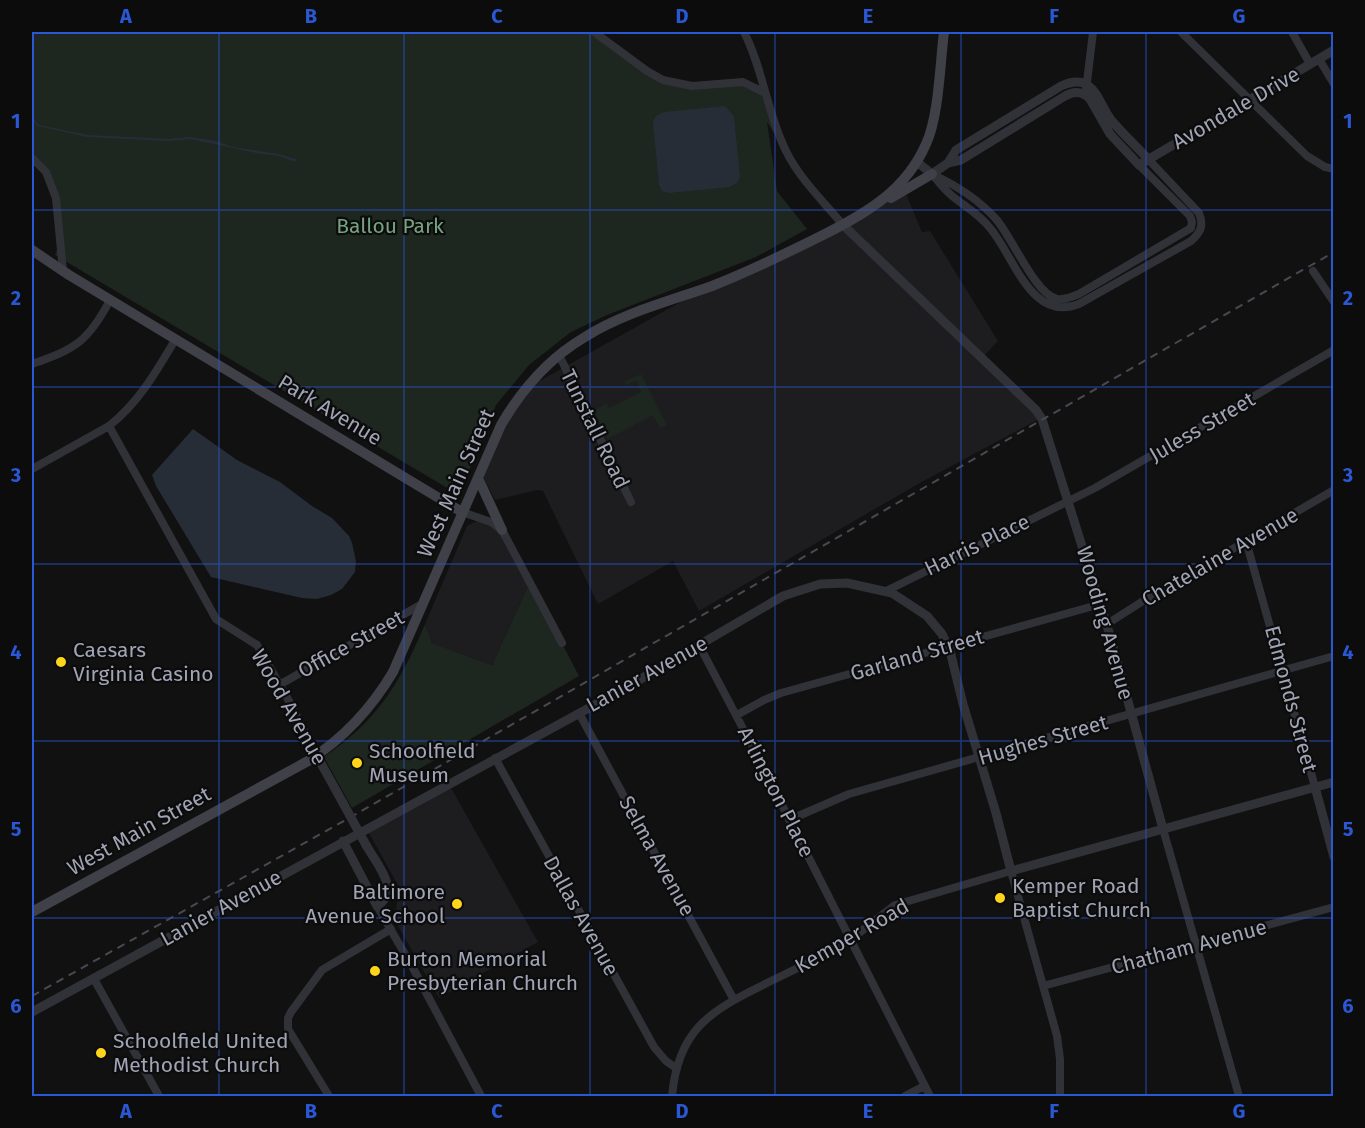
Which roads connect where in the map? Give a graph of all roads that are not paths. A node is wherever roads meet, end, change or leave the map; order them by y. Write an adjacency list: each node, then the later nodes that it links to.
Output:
1 (594, 32): 11 (street)
2 (744, 32): 11 (street)
3 (942, 32): 17 (main road, West Main Street)
4 (1093, 32): 10 (street)
5 (1181, 32): 12 (street)
6 (1292, 32): 8 (street)
7 (1334, 50): 8 (street, Avondale Drive)
8 (1314, 62): 9 (street); 12 (street, Avondale Drive)
9 (1334, 84)
10 (1086, 90): 13 (street); 14 (street); 16 (street); 19 (street)
11 (765, 93): 27 (street)
12 (1250, 100): 16 (street, Avondale Drive); 20 (street)
13 (1007, 118): 14 (street); 18 (street)
14 (1013, 127): 18 (street)
15 (32, 158): 33 (street)
16 (1148, 159): 19 (street, Avondale Drive); 22 (street)
17 (917, 162): 21 (street); 24 (main road, West Main Street)
18 (948, 163): 21 (street)
19 (1139, 165): 23 (street)
20 (1334, 169)
21 (932, 174): 24 (main road); 25 (street); 26 (street)
22 (1186, 197): 23 (street); 30 (street)
23 (1177, 203): 28 (street)
24 (870, 210): 27 (main road, West Main Street)
25 (991, 213): 26 (street); 29 (street)
26 (983, 220): 32 (street)
27 (843, 225): 43 (main road, West Main Street); 49 (street, Wooding Avenue)
28 (1172, 240): 30 (street); 37 (street)
29 (1016, 248): 32 (street); 35 (street)
30 (1177, 249): 39 (street)
31 (32, 250): 33 (main road, Park Avenue)
32 (1007, 253): 36 (street)
33 (63, 271): 38 (main road, Park Avenue)
34 (1313, 271): 40 (street)
35 (1038, 284): 36 (street); 37 (street)
36 (1029, 288): 39 (street)
37 (1079, 294): 39 (street)
38 (110, 300): 41 (main road, Park Avenue); 44 (street)
39 (1083, 302)
40 (1334, 302)
41 (175, 340): 45 (street); 51 (main road, Park Avenue)
42 (1334, 350): 49 (street, Juless Street)
43 (559, 355): 47 (main road, West Main Street); 50 (street, Tunstall Road)
44 (32, 364)
45 (109, 426): 46 (street); 63 (street, Wood Avenue)
46 (32, 469)
47 (478, 478): 51 (main road, West Main Street); 52 (main road)
48 (1334, 490): 53 (street, Chatelaine Avenue)
49 (1069, 501): 54 (street, Harris Place); 56 (street, Wooding Avenue)
50 (632, 502)
51 (462, 512): 52 (street, Park Avenue); 55 (main road, West Main Street)
52 (502, 530): 58 (street)
53 (1246, 541): 57 (street, Chatelaine Avenue); 62 (street, Edmonds Street)
54 (886, 591): 59 (street, Lanier Avenue); 60 (street, Lanier Avenue)
55 (423, 604): 63 (street, Office Street); 67 (main road, West Main Street)
56 (1101, 604): 57 (street, Wooding Avenue); 60 (street, Garland Street)
57 (1107, 624): 66 (street, Wooding Avenue)
58 (562, 643)
59 (699, 645): 64 (street, Lanier Avenue); 65 (street, Arlington Place)
60 (948, 646): 65 (street, Garland Street); 69 (street, Lanier Avenue)
61 (1334, 656): 62 (street, Hughes Street)
62 (1284, 670): 66 (street, Hughes Street); 71 (street, Edmonds Street)
63 (279, 685): 67 (street, Wood Avenue)
64 (579, 713): 68 (street, Lanier Avenue); 85 (street, Selma Avenue)
65 (736, 715): 72 (street, Arlington Place)
66 (1132, 715): 69 (street, Hughes Street); 73 (street, Wooding Avenue)
67 (317, 756): 77 (street, Wood Avenue, bridge); 79 (main road, West Main Street)
68 (495, 758): 74 (street, Lanier Avenue); 87 (street, Dallas Avenue)
69 (980, 758): 72 (street, Hughes Street); 76 (street, Lanier Avenue)
70 (1334, 782): 71 (street, Kemper Road)
71 (1315, 787): 73 (street, Kemper Road); 75 (street, Edmonds Street)
72 (789, 820): 81 (street, Arlington Place)
73 (1163, 829): 76 (street, Kemper Road); 82 (street, Wooding Avenue)
74 (343, 841): 77 (street); 83 (street, Lanier Avenue)
75 (1334, 856)
76 (1011, 871): 81 (street, Kemper Road); 84 (street, Lanier Avenue)
77 (377, 906): 80 (street)
78 (1334, 907): 82 (street, Chatham Avenue)
79 (32, 912)
80 (391, 929): 90 (street); 91 (street)
81 (850, 940): 85 (street, Kemper Road); 88 (street, Arlington Place)
82 (1196, 946): 84 (street, Chatham Avenue); 96 (street, Wooding Avenue)
83 (94, 979): 86 (street, Lanier Avenue); 89 (street)
84 (1043, 986): 95 (street, Lanier Avenue)
85 (734, 1000): 87 (street, Kemper Road)
86 (32, 1012)
87 (676, 1068): 92 (street, Kemper Road)
88 (924, 1086): 93 (street); 94 (street, Arlington Place)
89 (159, 1096)
90 (329, 1096)
91 (481, 1096)
92 (672, 1096)
93 (905, 1096)
94 (930, 1096)
95 (1060, 1096)
96 (1239, 1096)

